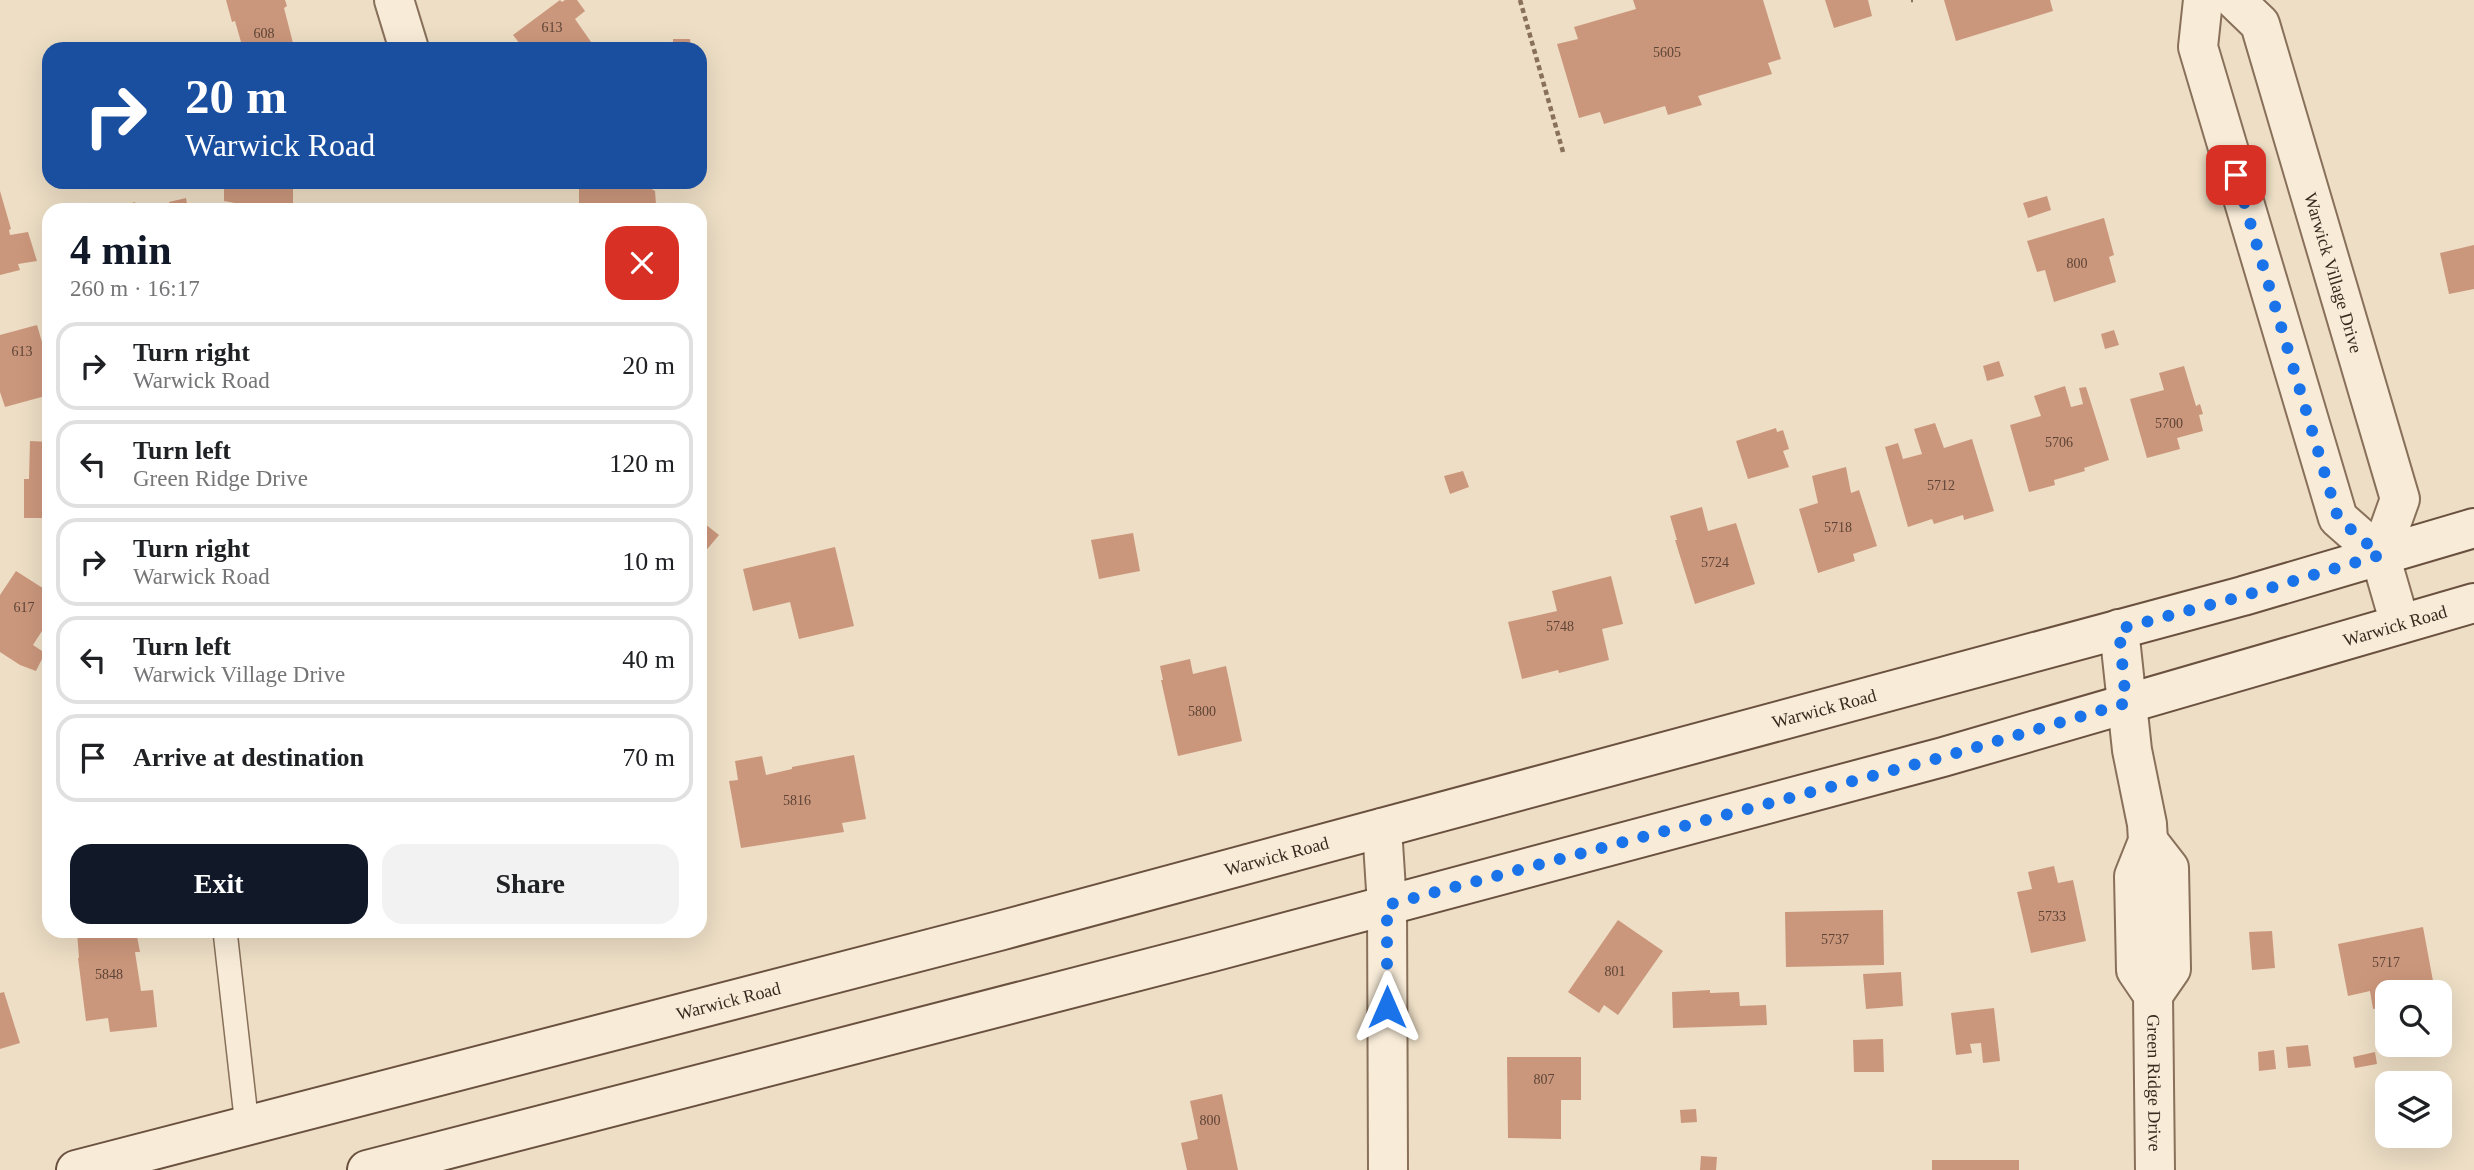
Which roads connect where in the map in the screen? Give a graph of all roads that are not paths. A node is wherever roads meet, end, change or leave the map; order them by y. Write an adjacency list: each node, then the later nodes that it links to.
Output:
1 (394, 0): 4 (main road)
2 (2203, 0): 6 (main road)
3 (2235, 0): 6 (main road, Warwick Village Drive)
4 (407, 42)
5 (2474, 528): 6 (main road, Warwick Road)
6 (2380, 555): 8 (main road); 9 (main road, Warwick Road)
7 (2474, 603): 8 (main road, Warwick Road)
8 (2400, 624): 10 (main road, Warwick Road)
9 (2119, 629): 10 (main road, Green Ridge Drive); 11 (main road, Warwick Road)
10 (2126, 703): 12 (main road, Warwick Road); 18 (main road, Green Ridge Drive)
11 (1382, 828): 12 (main road); 14 (main road, Warwick Road)
12 (1387, 905): 16 (main road, Warwick Road); 17 (main road)
13 (226, 938): 14 (lane)
14 (247, 1126): 15 (main road, Warwick Road)
15 (76, 1170)
16 (368, 1170)
17 (1388, 1170)
18 (2155, 1170)

